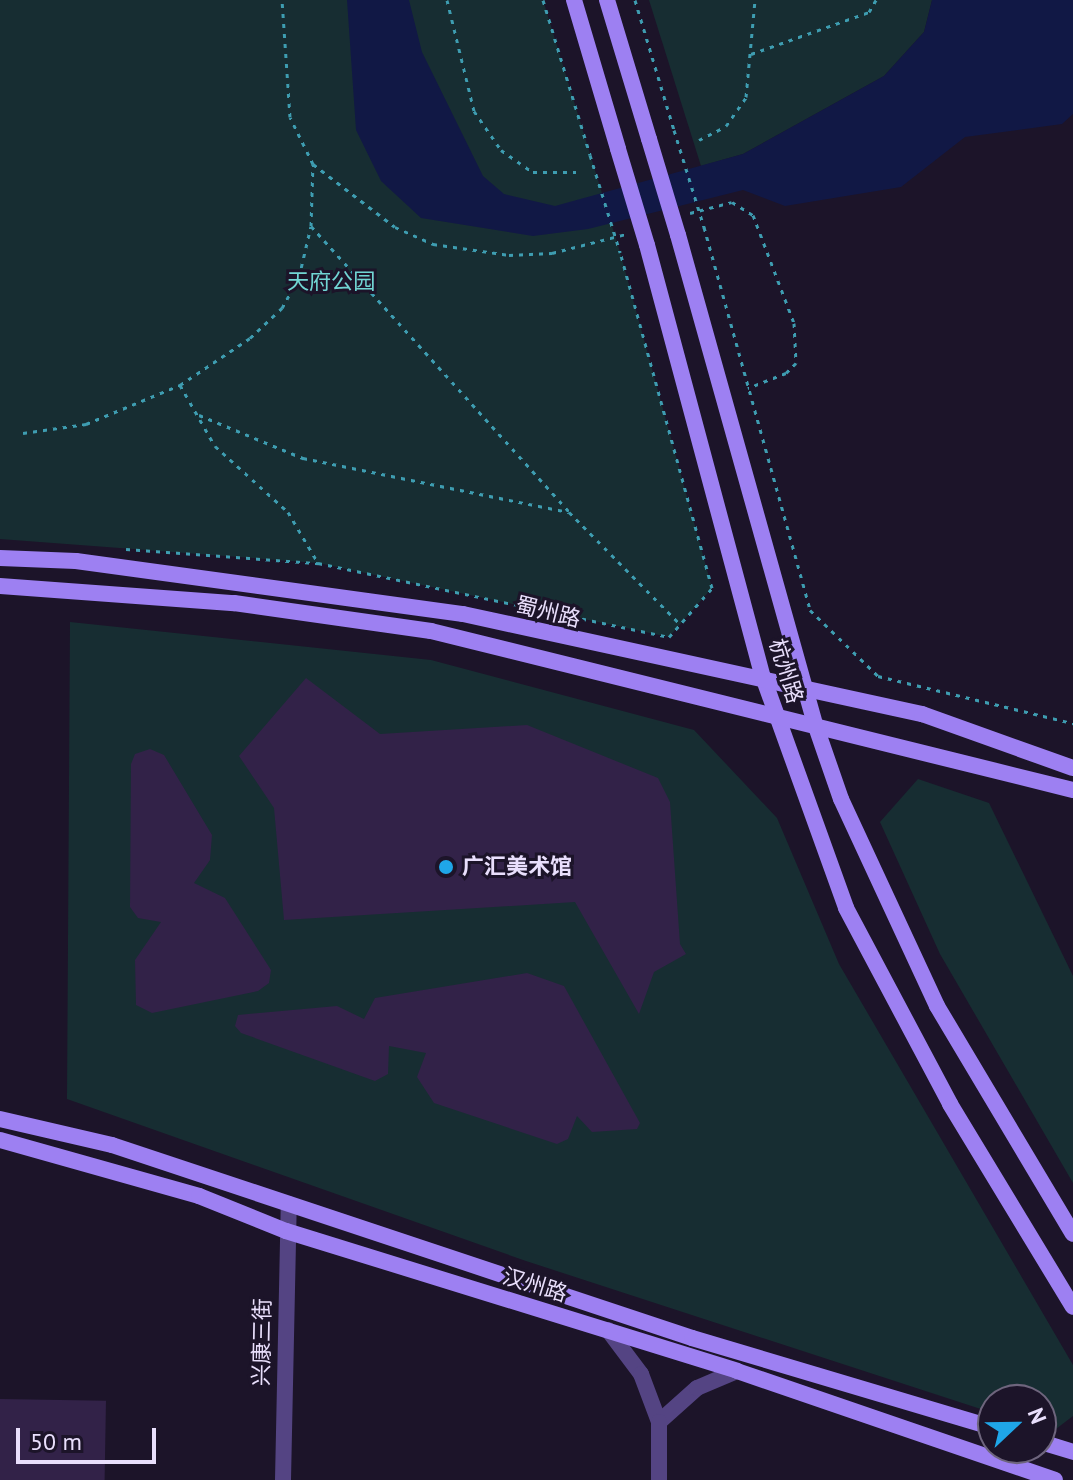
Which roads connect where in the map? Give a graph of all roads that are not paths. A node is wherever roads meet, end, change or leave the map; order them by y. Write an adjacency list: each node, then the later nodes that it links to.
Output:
1 (574, 0): 5 (main road, 杭州路, bridge)
2 (607, 0): 6 (main road, 杭州路, bridge)
3 (0, 558): 5 (main road, 蜀州路)
4 (0, 586): 7 (main road, 蜀州路)
5 (763, 677): 6 (main road, 蜀州路); 7 (main road, 杭州路)
6 (806, 690): 8 (main road, 杭州路); 9 (main road, 蜀州路)
7 (777, 716): 8 (main road, 蜀州路); 16 (main road, 杭州路)
8 (815, 724): 10 (main road, 蜀州路); 15 (main road, 杭州路)
9 (1073, 768)
10 (1073, 790)
11 (0, 1119): 13 (main road, 汉州路)
12 (0, 1140): 14 (main road, 汉州路)
13 (289, 1204): 14 (street, 兴康三街); 20 (main road, 汉州路)
14 (286, 1231): 17 (main road, 汉州路); 21 (street, 兴康三街)
15 (1073, 1234)
16 (1073, 1307)
17 (608, 1330): 18 (main road, 汉州路); 19 (street)
18 (737, 1371): 19 (street); 23 (main road, 汉州路)
19 (659, 1422): 22 (street)
20 (977, 1423)
21 (283, 1480)
22 (659, 1480)
23 (1055, 1480)

